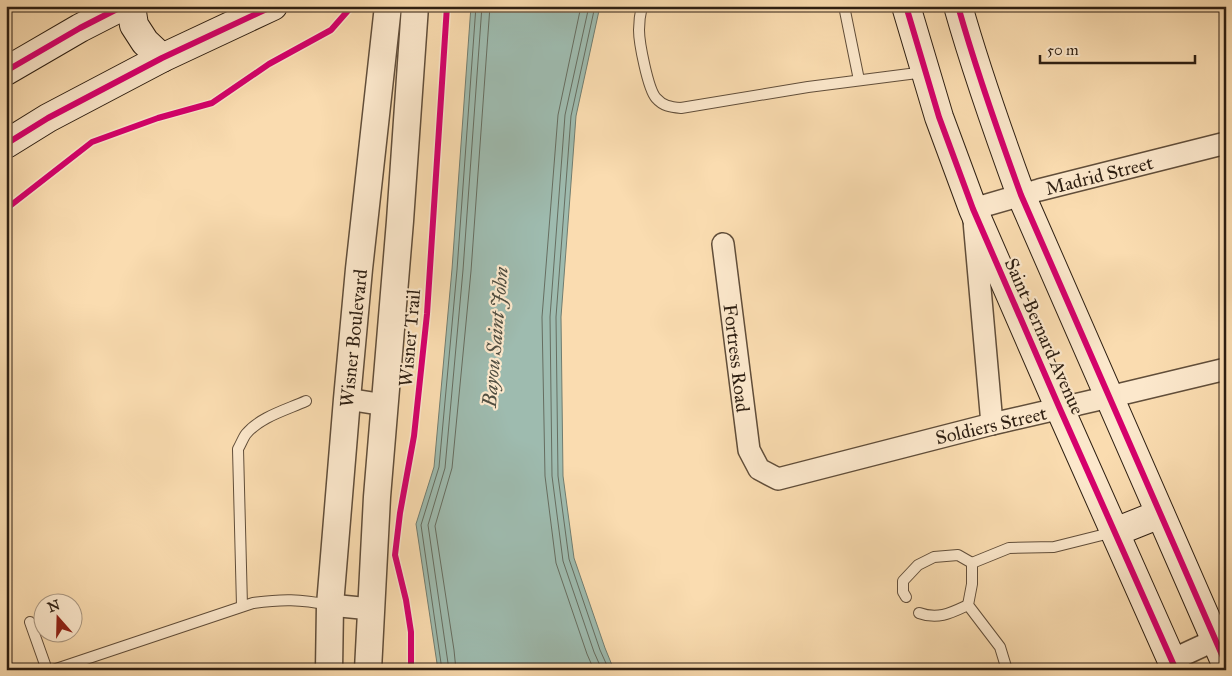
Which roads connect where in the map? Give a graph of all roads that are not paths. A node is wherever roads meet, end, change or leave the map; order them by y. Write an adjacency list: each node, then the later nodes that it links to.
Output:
1 (123, 6): 11 (main road)
2 (131, 6): 10 (main road)
3 (273, 6): 10 (main road)
4 (388, 6): 21 (street, Wisner Boulevard)
5 (415, 6): 23 (street, Wisner Boulevard)
6 (642, 6): 13 (lane)
7 (844, 6): 13 (lane)
8 (906, 6): 12 (main road, Saint Bernard Avenue)
9 (958, 6): 16 (main road, Saint Bernard Avenue)
10 (162, 58): 15 (main road)
11 (6, 71)
12 (926, 72): 13 (lane); 17 (main road, Saint Bernard Avenue)
13 (859, 80)
14 (1226, 143): 16 (street, Madrid Street)
15 (6, 144)
16 (1021, 195): 17 (street, Madrid Street); 20 (main road, Saint Bernard Avenue)
17 (973, 209): 24 (main road, Saint Bernard Avenue); 25 (street)
18 (723, 244): 26 (street, Fortress Road)
19 (1226, 369): 20 (street, Soldiers Street)
20 (1109, 397): 24 (street, Soldiers Street); 27 (main road, Saint Bernard Avenue)
21 (347, 399): 23 (street); 31 (street, Wisner Boulevard)
22 (306, 401): 33 (lane)
23 (385, 406): 34 (street, Wisner Boulevard)
24 (1060, 409): 25 (street, Soldiers Street); 28 (main road, Saint Bernard Avenue)
25 (992, 424): 26 (street, Soldiers Street)
26 (759, 469)
27 (1160, 514): 28 (main road); 37 (main road, Saint Bernard Avenue)
28 (1115, 532): 29 (lane); 38 (main road, Saint Bernard Avenue)
29 (972, 563): 30 (lane); 32 (lane)
30 (906, 597)
31 (330, 605): 33 (lane); 34 (street); 42 (street, Wisner Boulevard)
32 (968, 605): 35 (lane); 44 (lane)
33 (242, 606): 39 (lane)
34 (371, 609): 43 (street, Wisner Boulevard)
35 (919, 613)
36 (30, 622): 40 (lane)
37 (1222, 647): 38 (street)
38 (1174, 665)
39 (70, 667): 41 (lane)
40 (47, 670)
41 (53, 670)
42 (329, 670)
43 (368, 670)
44 (1007, 670)

